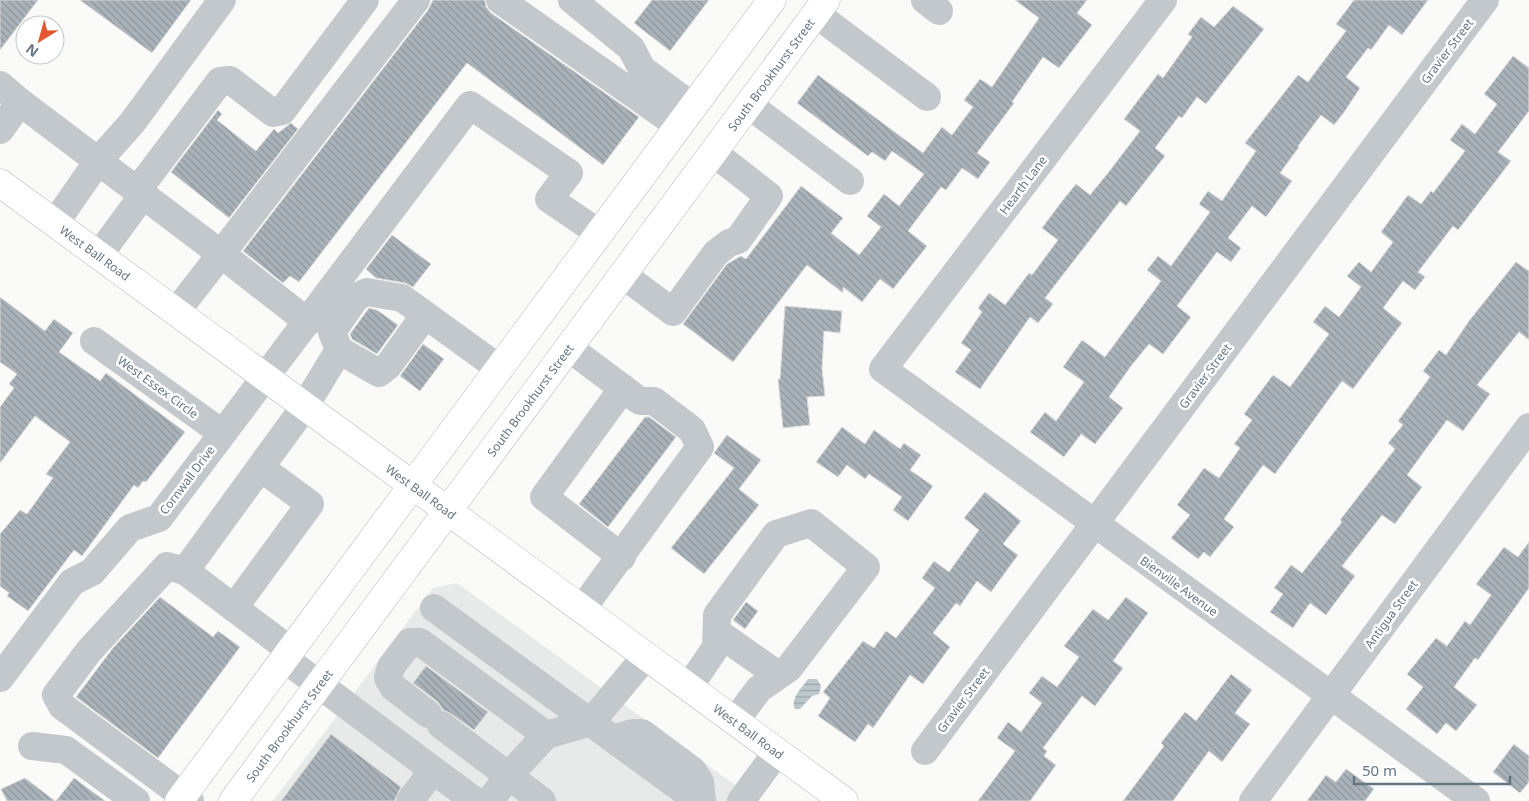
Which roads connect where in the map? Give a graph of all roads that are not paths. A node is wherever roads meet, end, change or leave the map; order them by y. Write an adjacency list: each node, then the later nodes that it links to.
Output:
1 (222, 0): 16 (street)
2 (366, 0): 19 (street)
3 (416, 0): 22 (street)
4 (500, 0): 13 (street)
5 (572, 0): 13 (street)
6 (772, 0): 13 (main road)
7 (1163, 0): 32 (street, Hearth Lane)
8 (1485, 0): 41 (street, Gravier Street)
9 (821, 7): 11 (street); 12 (main road, South Brookhurst Street)
10 (10, 94): 14 (street); 16 (street)
11 (927, 97)
12 (749, 105): 15 (main road, South Brookhurst Street); 17 (street)
13 (692, 108): 21 (main road)
14 (0, 130)
15 (714, 152): 24 (main road, South Brookhurst Street); 24 (street)
16 (98, 161): 19 (street); 20 (street)
17 (850, 181)
18 (0, 183): 20 (main road, West Ball Road)
19 (140, 193): 22 (street); 23 (street)
20 (55, 223): 23 (main road, West Ball Road)
21 (599, 233): 27 (street, Cornwall Drive); 31 (main road)
22 (221, 254): 25 (street); 27 (street)
23 (99, 255): 25 (main road, West Ball Road)
24 (623, 275): 29 (main road, South Brookhurst Street)
25 (176, 312): 33 (main road, West Ball Road)
26 (425, 315): 30 (street); 30 (street); 31 (street)
27 (308, 322): 33 (street, Cornwall Drive)
28 (94, 341): 37 (street, West Essex Circle)
29 (569, 348): 34 (street); 40 (main road, South Brookhurst Street)
30 (339, 350): 35 (street)
31 (500, 369): 39 (main road)
32 (883, 369): 41 (street, Bienville Avenue)
33 (266, 377): 35 (main road, West Ball Road); 37 (street, Cornwall Drive)
34 (623, 388): 42 (street); 42 (street)
35 (305, 406): 38 (street); 39 (main road, West Ball Road)
36 (1529, 427): 54 (street, Antigua Street)
37 (222, 433): 51 (street, Cornwall Drive)
38 (261, 468): 43 (street); 44 (street)
39 (414, 486): 40 (main road, West Ball Road); 48 (main road)
40 (448, 511): 46 (main road, West Ball Road); 52 (main road, South Brookhurst Street)
41 (1094, 524): 54 (street, Bienville Avenue); 60 (street, Gravier Street)
42 (622, 557): 46 (street)
43 (185, 571): 44 (street); 64 (street)
44 (234, 608): 48 (street)
45 (434, 608): 56 (street)
46 (582, 609): 49 (main road, West Ball Road)
47 (717, 632): 50 (street); 50 (street); 53 (street)
48 (288, 655): 52 (street); 64 (main road)
49 (646, 656): 53 (main road, West Ball Road); 56 (street)
50 (778, 675): 55 (street)
51 (0, 678)
52 (320, 684): 62 (street); 66 (main road, South Brookhurst Street)
53 (689, 687): 55 (main road, West Ball Road)
54 (1330, 696): 75 (street, Antigua Street); 76 (street, Bienville Avenue)
55 (735, 721): 61 (main road, West Ball Road)
56 (590, 722): 57 (street); 58 (street)
57 (546, 736): 63 (street); 63 (street)
58 (613, 739): 71 (street); 72 (street)
59 (32, 746): 65 (street)
60 (925, 751)
61 (777, 752): 73 (street); 74 (main road, West Ball Road)
62 (433, 770): 67 (street); 68 (street)
63 (508, 776): 69 (street); 70 (street)
64 (184, 799)
65 (136, 801)
66 (233, 801)
67 (410, 801)
68 (475, 801)
69 (490, 801)
70 (542, 801)
71 (698, 801)
72 (702, 801)
73 (741, 801)
74 (844, 801)
75 (1253, 801)
76 (1476, 801)

